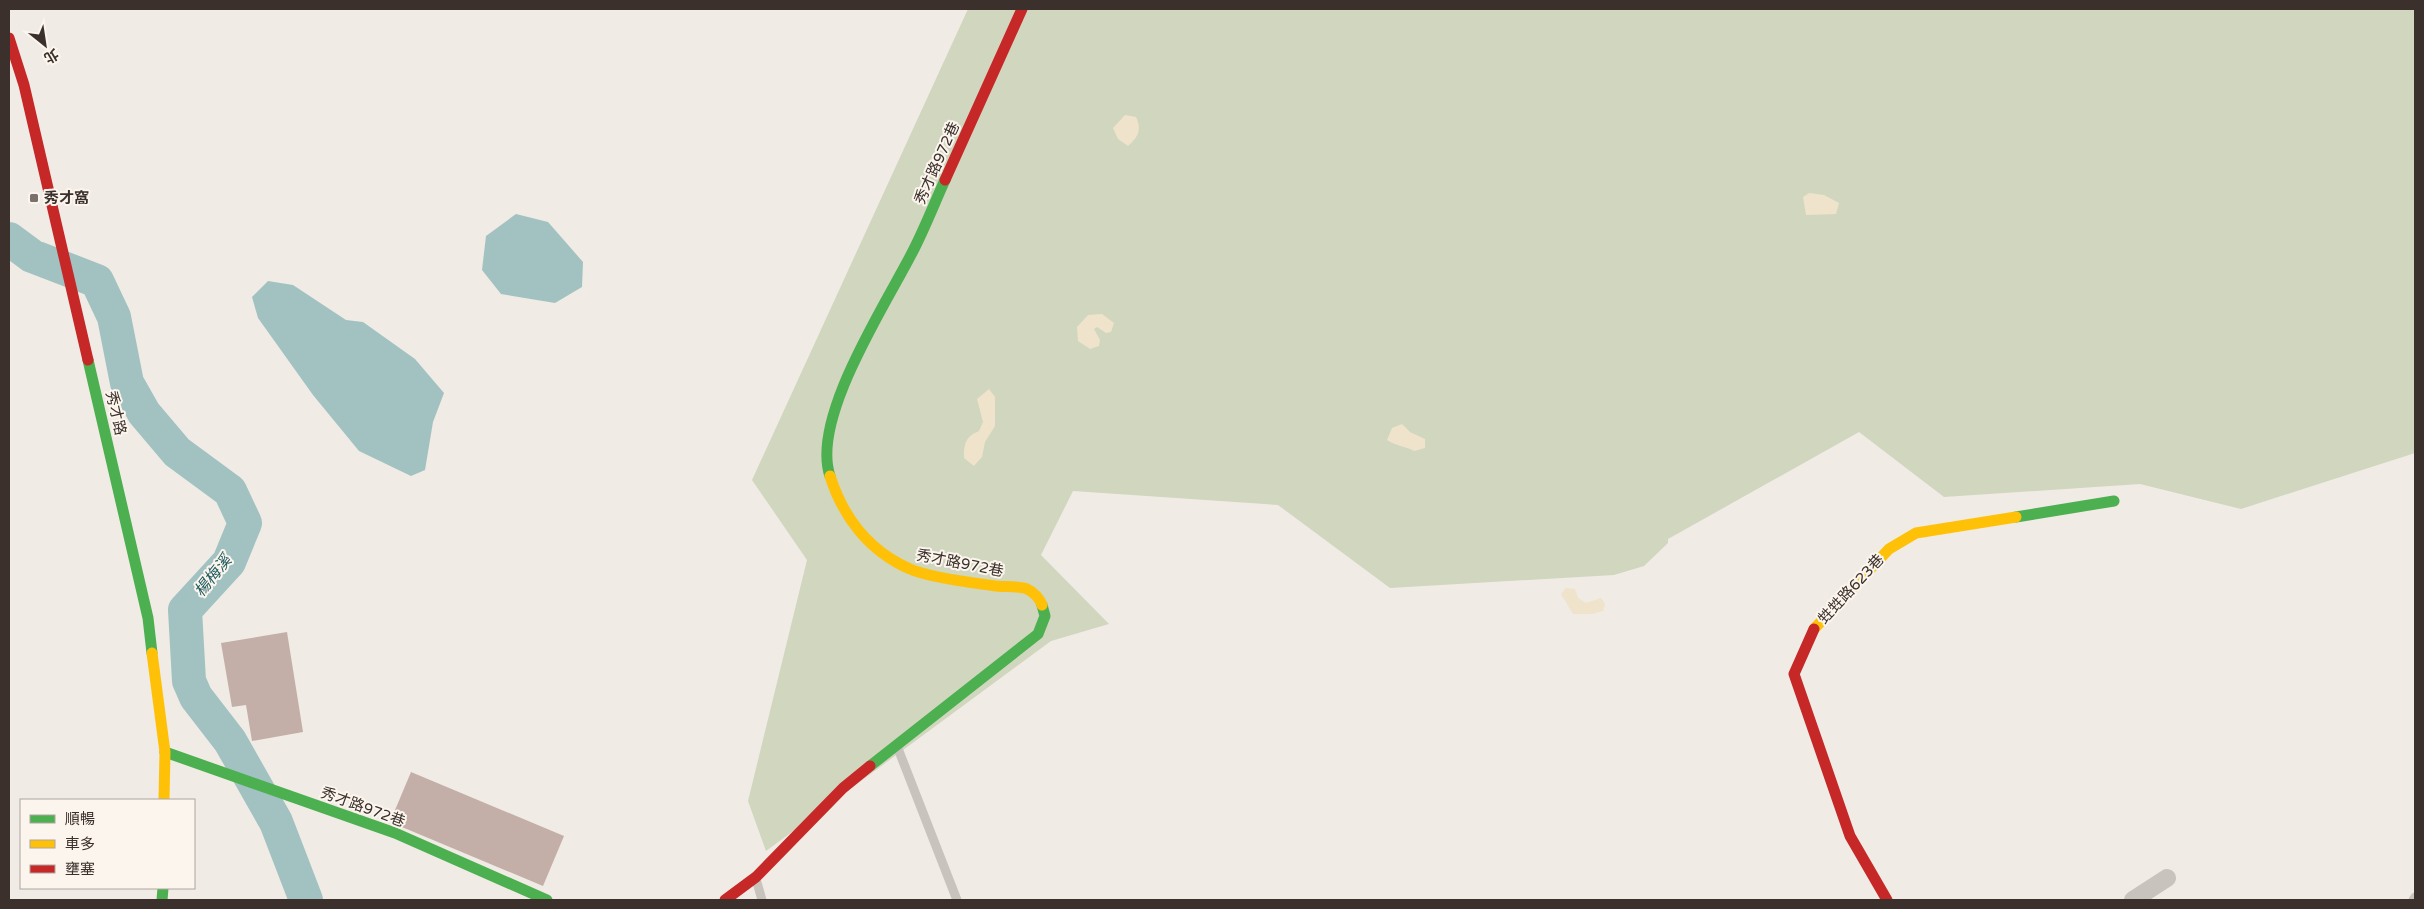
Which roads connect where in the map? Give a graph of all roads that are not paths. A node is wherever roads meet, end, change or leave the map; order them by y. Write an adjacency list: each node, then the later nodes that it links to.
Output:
1 (1022, 9): 4 (street, 秀才路972巷)
2 (9, 38): 5 (street, 秀才路)
3 (2114, 501): 13 (street, 甡甡路623巷)
4 (896, 744): 7 (street, 秀才路972巷); 12 (lane)
5 (166, 752): 6 (street, 秀才路); 9 (street, 秀才路972巷)
6 (164, 799)
7 (756, 877): 10 (street, 秀才路972巷); 11 (lane)
8 (2168, 878): 14 (street)
9 (547, 900)
10 (725, 900)
11 (762, 900)
12 (957, 900)
13 (1887, 900)
14 (2133, 900)

